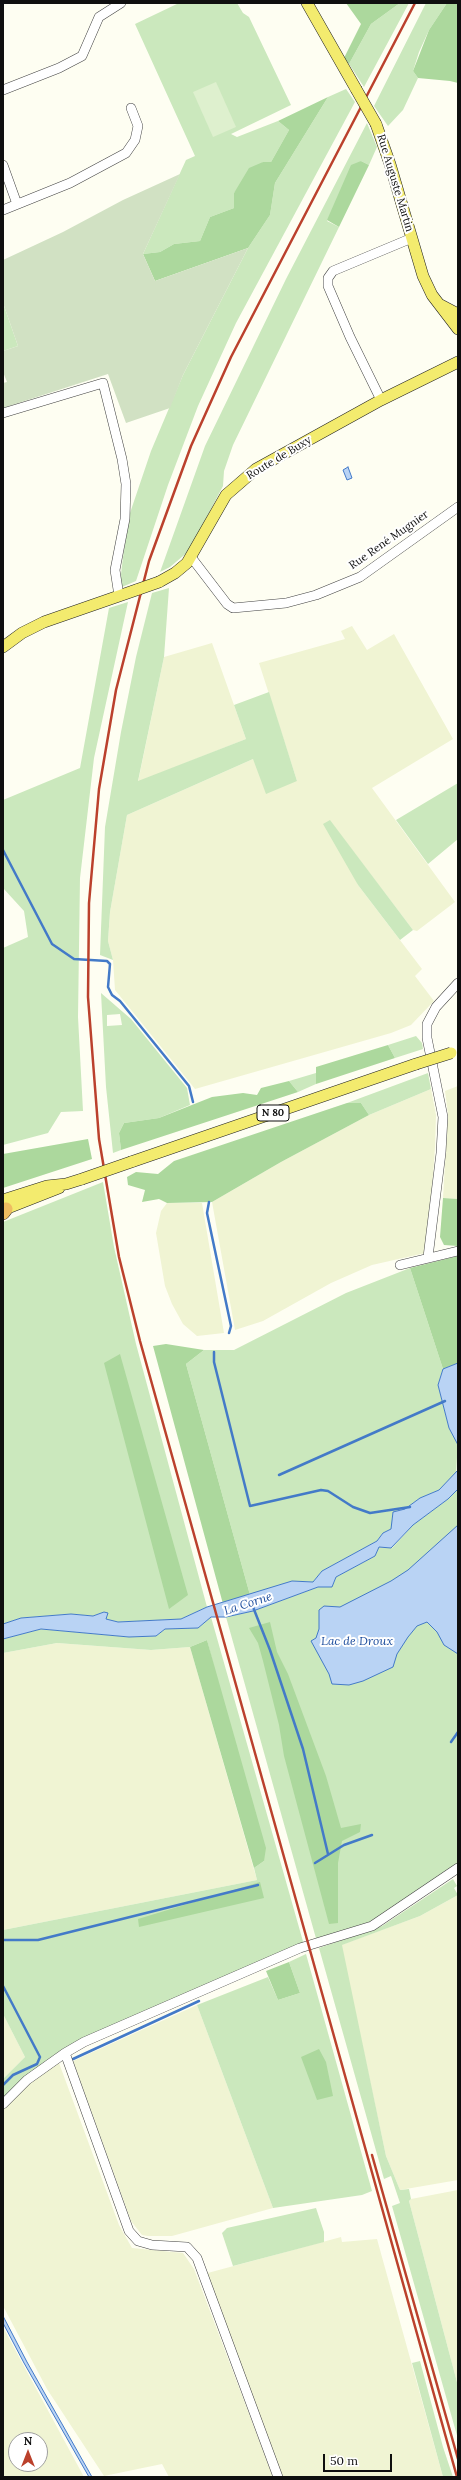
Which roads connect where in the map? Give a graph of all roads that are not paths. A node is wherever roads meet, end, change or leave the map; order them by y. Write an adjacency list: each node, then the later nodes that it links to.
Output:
1 (121, 3): 3 (street)
2 (307, 3): 8 (main road, Rue Auguste Martin, bridge)
3 (3, 90)
4 (131, 108): 6 (street)
5 (3, 165): 6 (street)
6 (17, 204): 7 (street)
7 (3, 210)
8 (412, 238): 9 (main road, Rue Auguste Martin); 13 (street)
9 (439, 304): 10 (main road, Rue Auguste Martin); 11 (main road, Rue Auguste Martin)
10 (458, 314)
11 (458, 329)
12 (458, 362): 13 (main road, Route de Buxy)
13 (382, 400): 16 (main road, Route de Buxy)
14 (3, 413): 17 (street)
15 (458, 507): 16 (street, Rue René Mugnier)
16 (191, 557): 17 (main road, Route de Buxy, bridge)
17 (119, 596): 18 (main road, Route de Buxy)
18 (3, 647)
19 (458, 983): 23 (street)
20 (455, 1053): 21 (main road, N 80, bridge)
21 (4, 1208)
22 (458, 1250): 23 (street)
23 (428, 1257): 24 (street)
24 (400, 1265)
25 (458, 1868): 26 (street)
26 (65, 2053): 27 (street); 28 (street)
27 (3, 2104)
28 (278, 2477)

